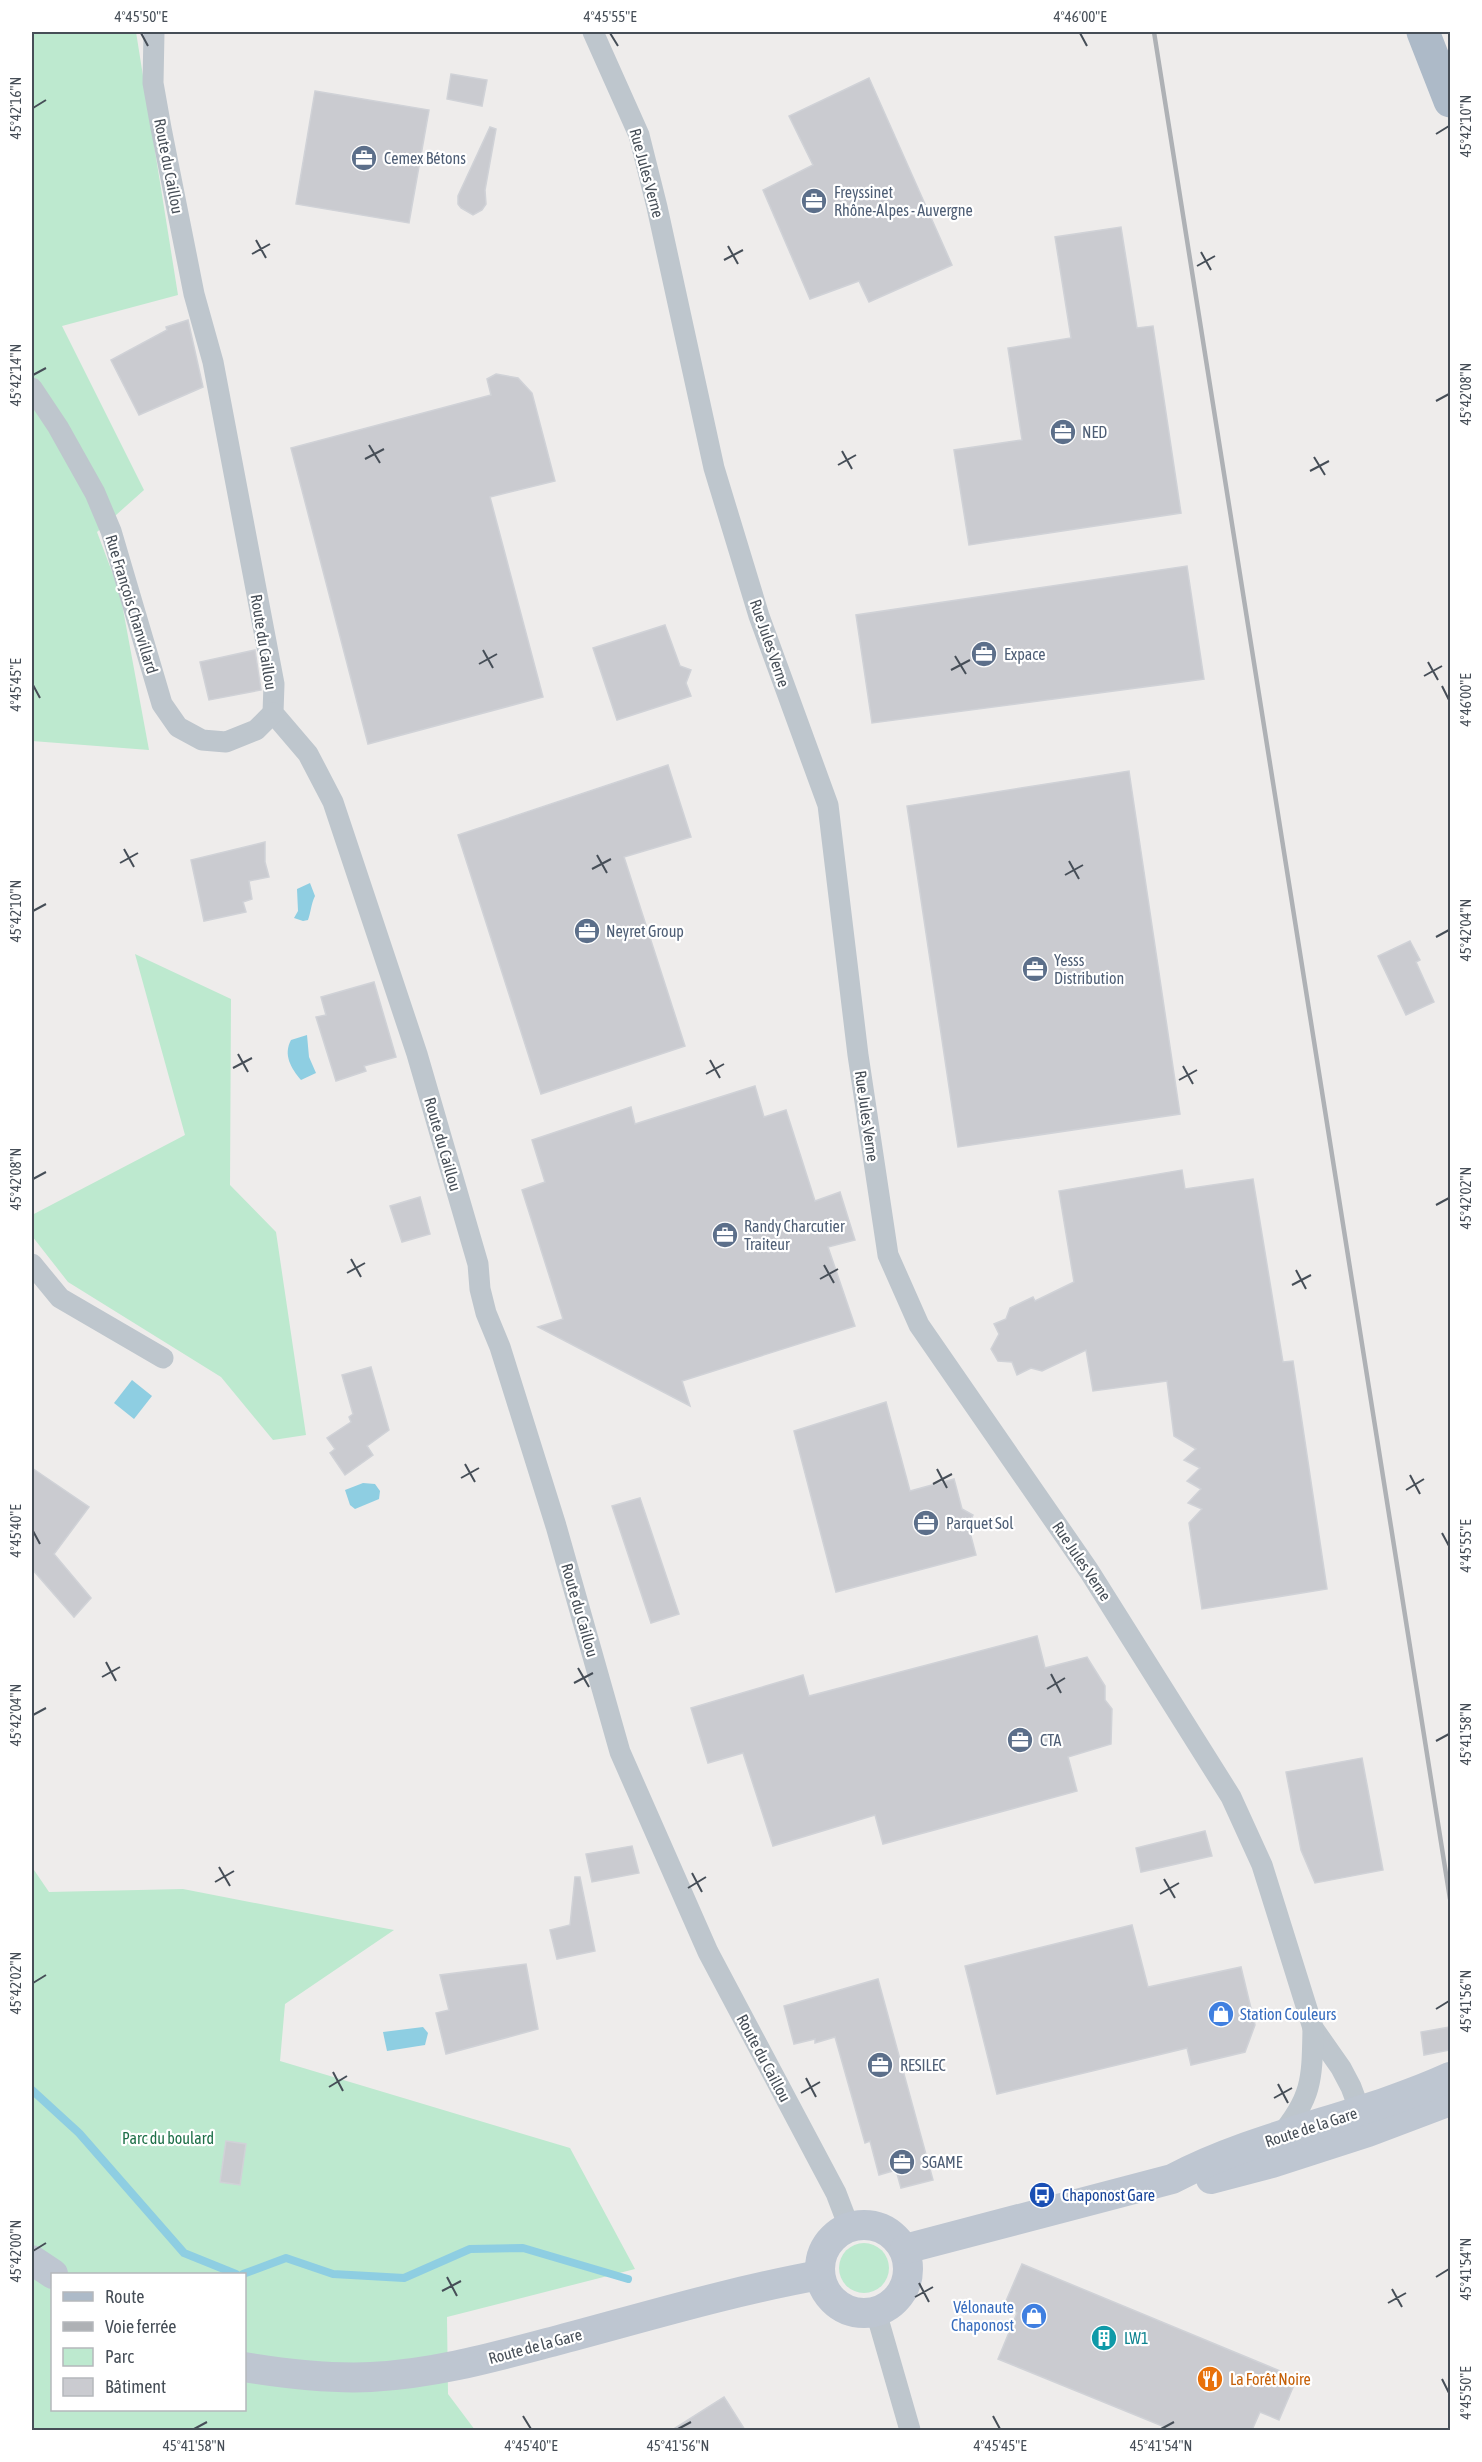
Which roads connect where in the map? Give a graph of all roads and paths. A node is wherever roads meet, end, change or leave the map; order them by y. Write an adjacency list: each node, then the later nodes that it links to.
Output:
1 (154, 32): 6 (street, Route du Caillou)
2 (593, 32): 9 (street, Rue Jules Verne)
3 (1423, 32): 4 (main road)
4 (1450, 101)
5 (32, 387): 6 (street, Rue François Chanvillard)
6 (273, 713): 15 (street, Route du Caillou)
7 (32, 1264): 8 (street)
8 (164, 1358)
9 (1313, 2028): 12 (street, Rue Jules Verne); 13 (street)
10 (1450, 2077): 12 (main road, Route de la Gare)
11 (1450, 2101): 14 (main road, Route de la Gare)
12 (1360, 2111): 13 (main road, Route de la Gare)
13 (1279, 2138): 14 (main road, Route de la Gare)
14 (1172, 2180): 16 (main road, Route de la Gare)
15 (849, 2227): 16 (main road); 19 (main road)
16 (905, 2250): 20 (main road)
17 (32, 2260): 18 (main road)
18 (52, 2273)
19 (820, 2275): 20 (main road); 21 (main road, Route de la Gare)
20 (876, 2312): 22 (street)
21 (246, 2367)
22 (910, 2430)

